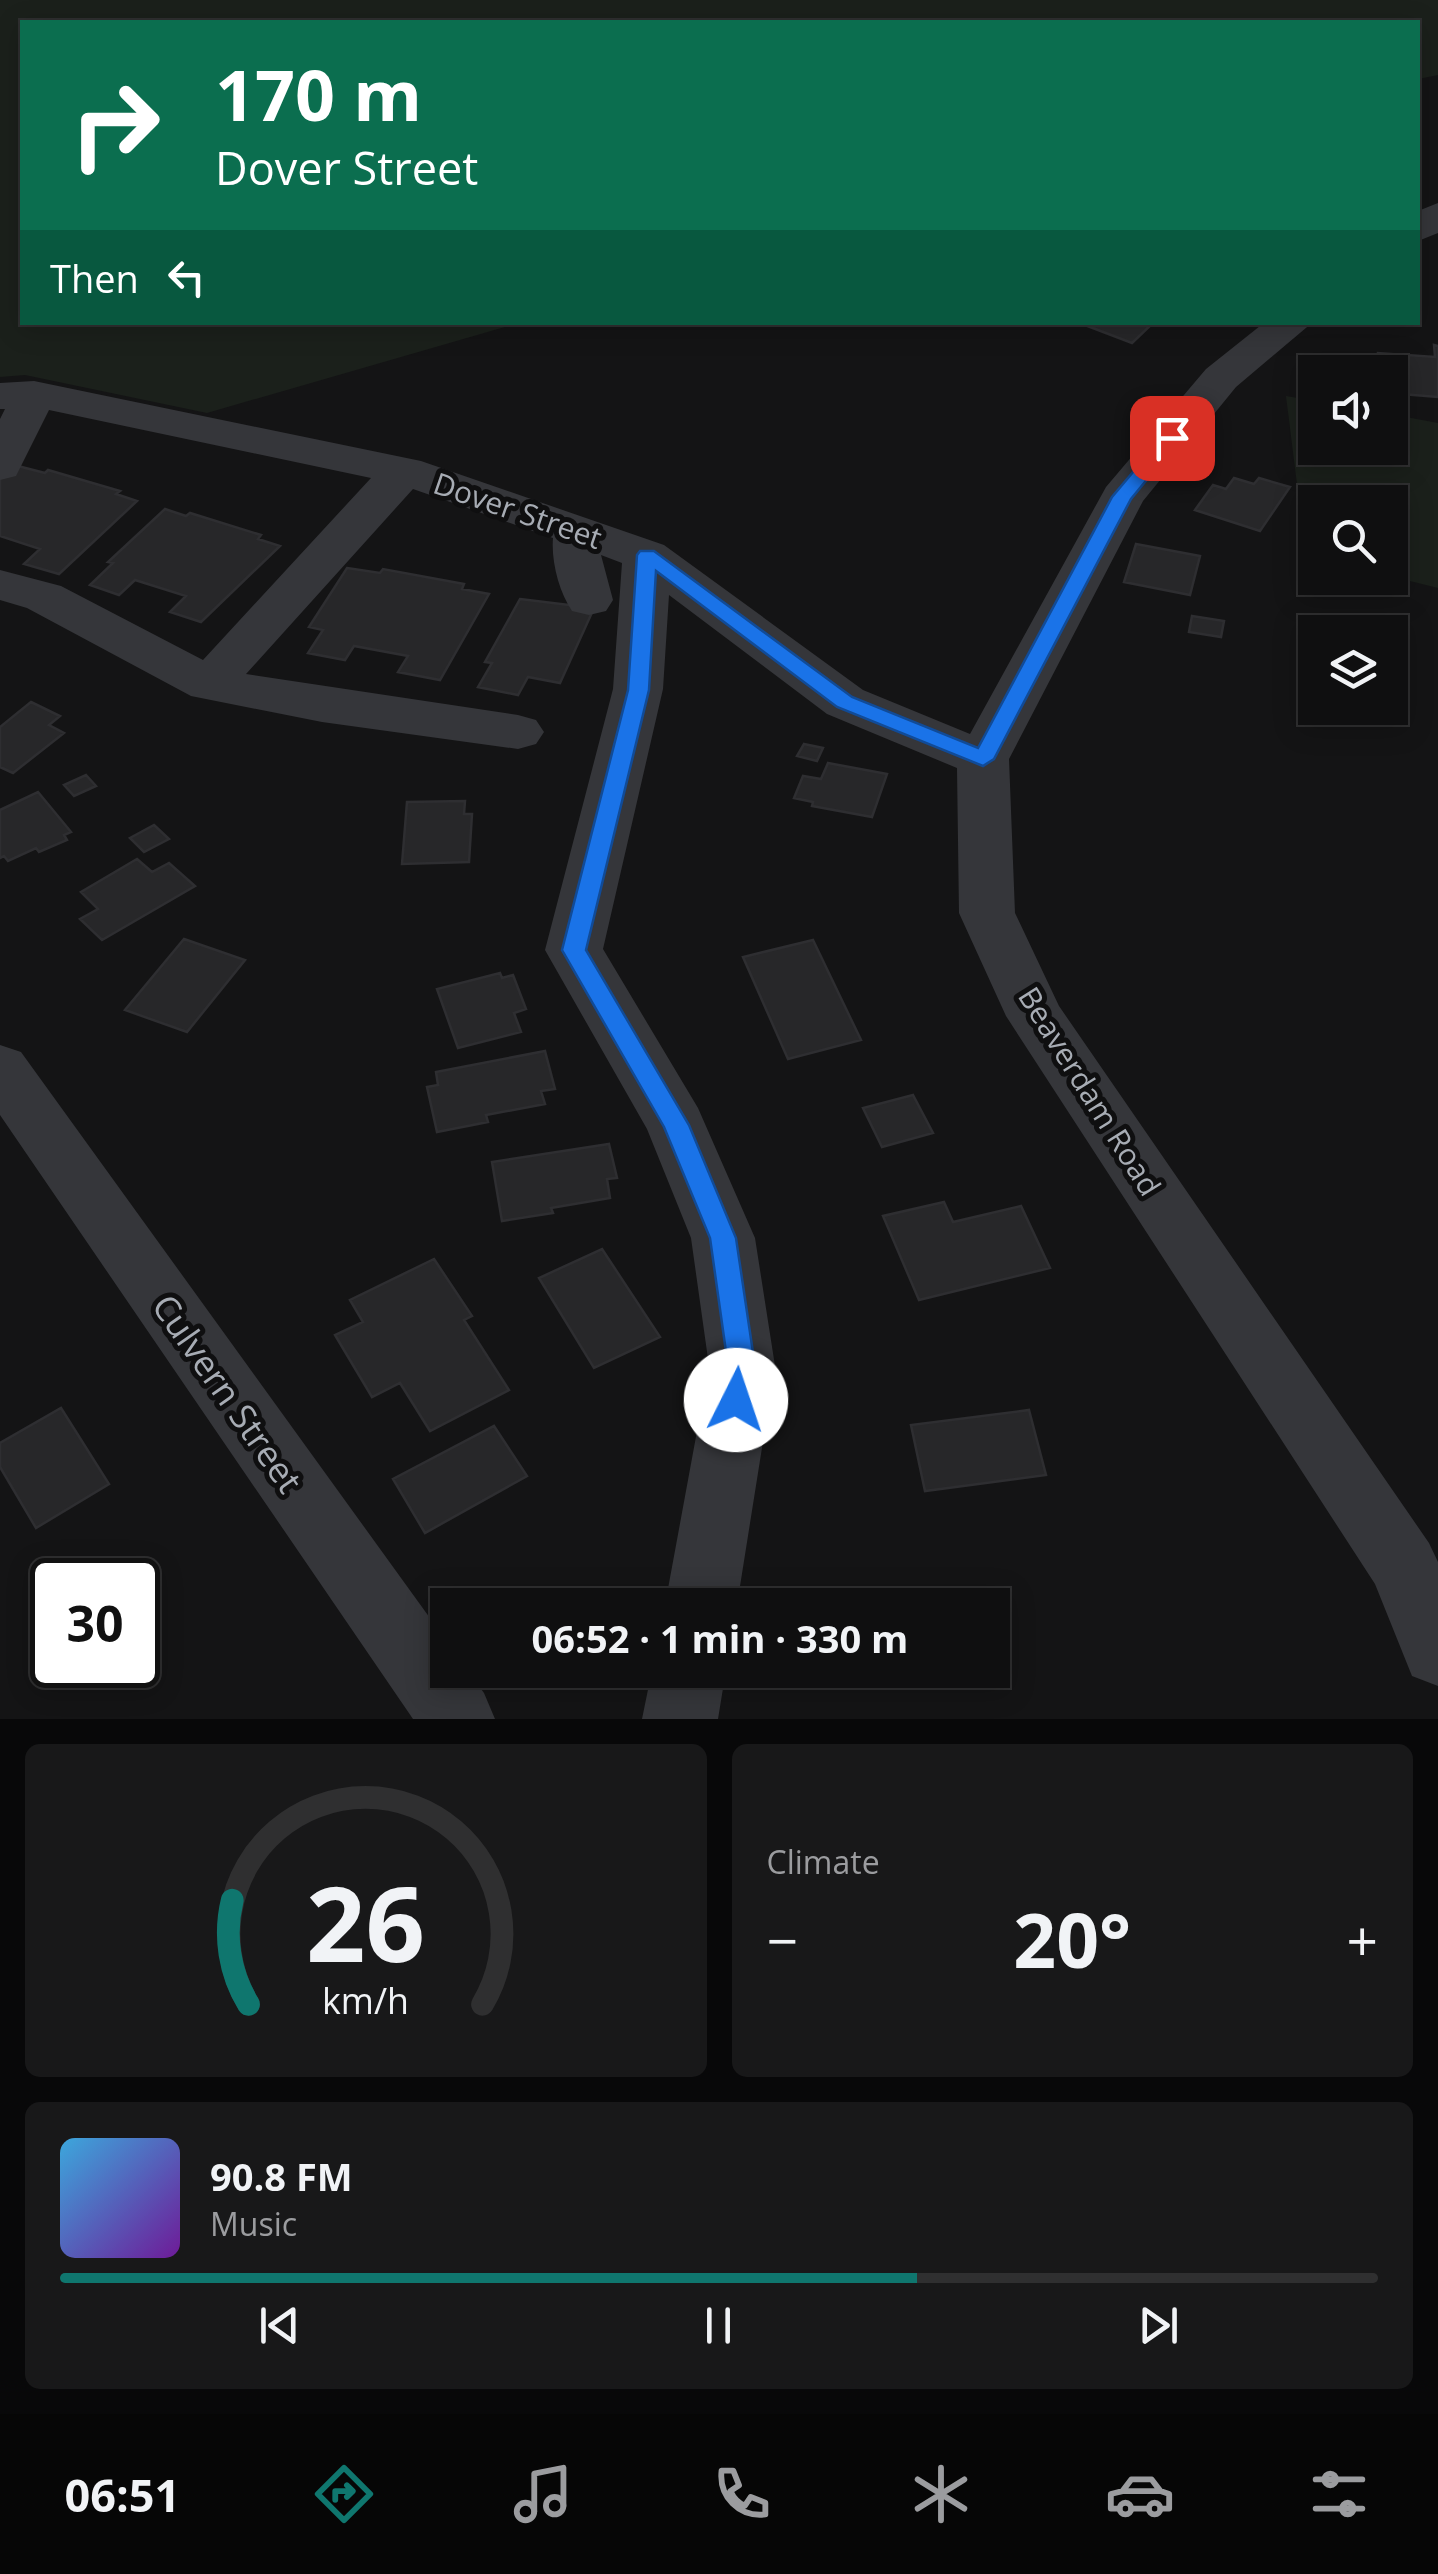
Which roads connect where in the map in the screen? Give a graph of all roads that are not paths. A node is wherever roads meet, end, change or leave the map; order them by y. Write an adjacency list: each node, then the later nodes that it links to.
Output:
1 (1288, 325): 11 (street, Beaverdam Road)
2 (17, 395): 3 (street); 4 (street, Dover Street)
3 (0, 466)
4 (405, 471): 5 (street, Dover Street); 9 (street)
5 (576, 531): 6 (street, Dover Street); 8 (street)
6 (647, 555): 11 (street, Dover Street); 13 (street)
7 (0, 585): 9 (street)
8 (589, 600)
9 (209, 684): 10 (street)
10 (518, 732)
11 (983, 759): 14 (street, Beaverdam Road)
12 (0, 1068): 16 (street, Culvern Street)
13 (704, 1588)
14 (1438, 1651)
15 (686, 1688): 17 (street)
16 (457, 1719)
17 (680, 1719)

